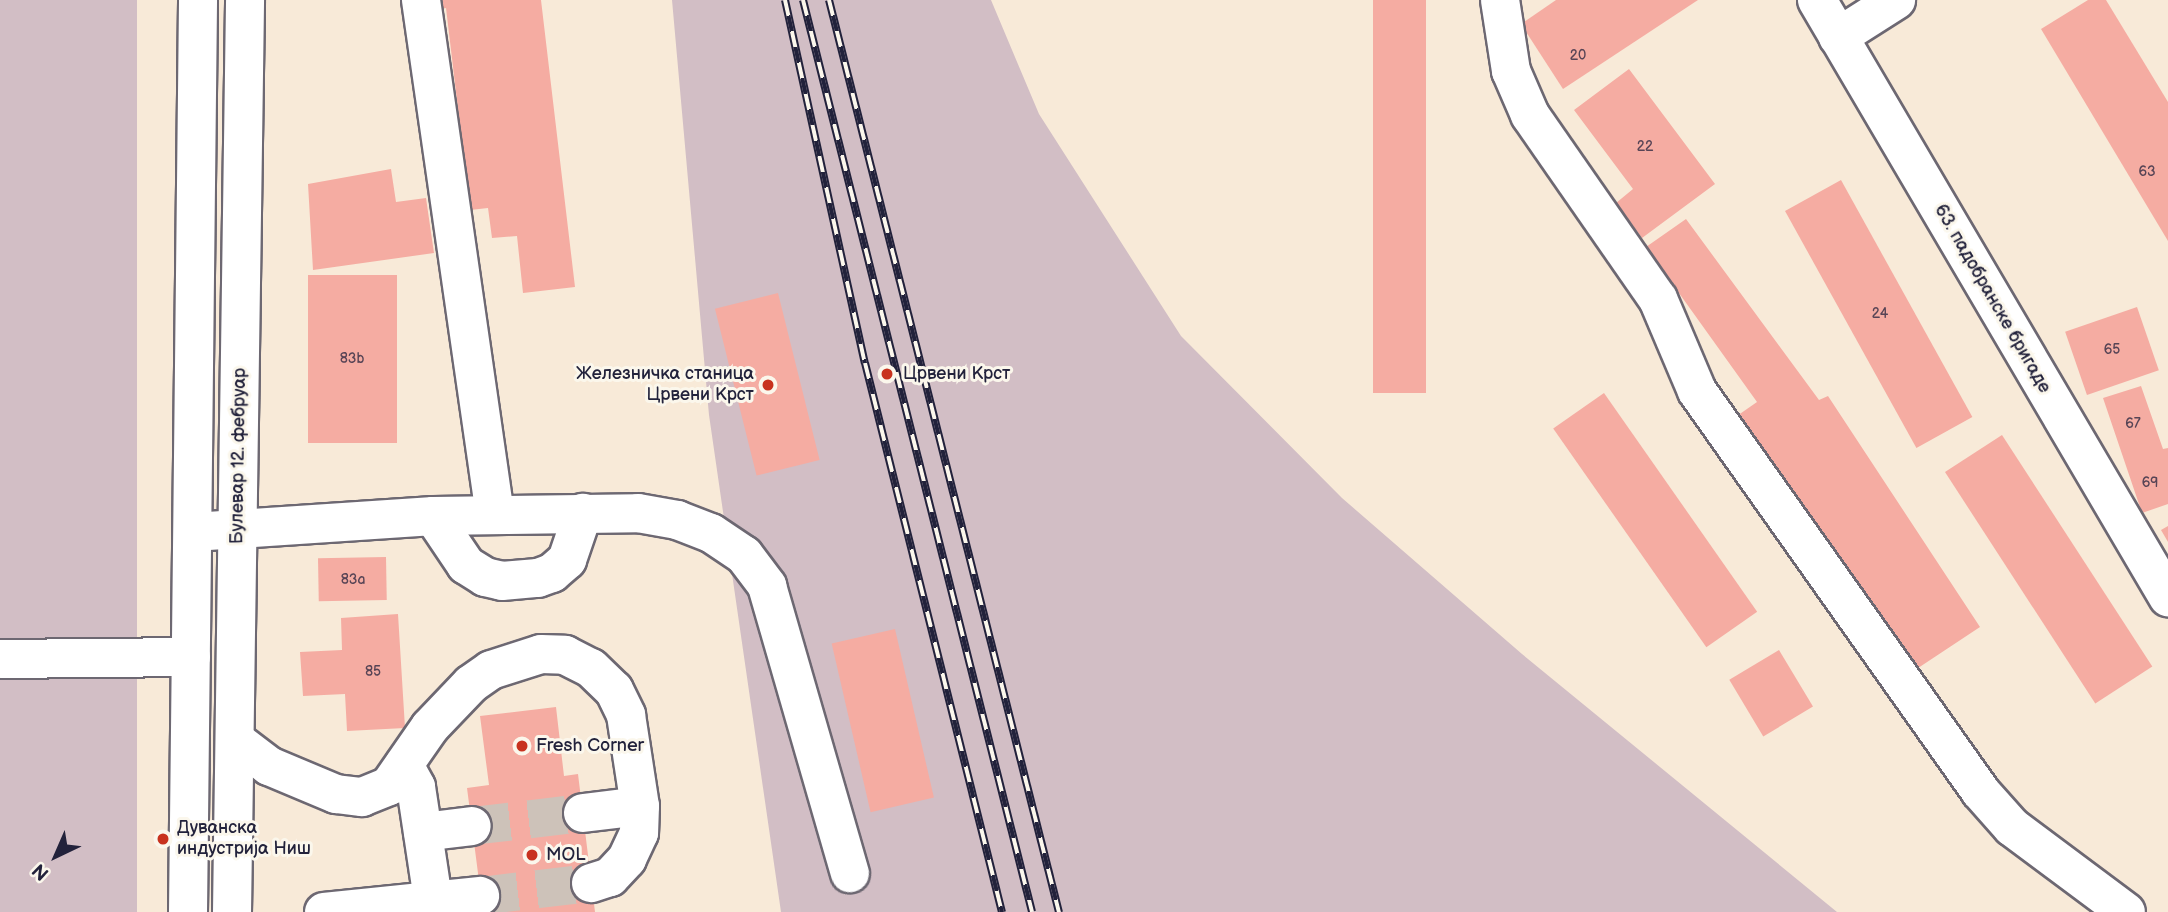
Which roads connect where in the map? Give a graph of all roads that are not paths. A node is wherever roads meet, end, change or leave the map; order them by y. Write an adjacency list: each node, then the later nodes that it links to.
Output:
1 (198, 0): 12 (main road)
2 (245, 0): 11 (main road, Булевар 12. фебруар)
3 (421, 0): 9 (main road)
4 (1500, 0): 29 (main road)
5 (1817, 0): 7 (main road, 63. падобранске бригаде)
6 (1896, 0): 7 (main road)
7 (1838, 37): 13 (main road, 63. падобранске бригаде)
8 (583, 513): 9 (main road); 10 (main road); 22 (main road)
9 (495, 514): 10 (main road)
10 (433, 516): 11 (main road)
11 (238, 528): 12 (main road); 16 (main road, Булевар 12. фебруар)
12 (194, 532): 14 (main road)
13 (2168, 597)
14 (191, 657): 15 (main road); 26 (main road)
15 (0, 659)
16 (235, 740): 17 (main road); 27 (main road, Булевар 12. фебруар)
17 (404, 765): 18 (main road); 21 (main road)
18 (640, 806): 19 (main road); 23 (main road)
19 (583, 813)
20 (472, 826): 21 (main road)
21 (423, 832): 25 (main road)
22 (850, 873)
23 (592, 883)
24 (480, 896): 25 (main road)
25 (433, 901): 28 (main road)
26 (188, 912)
27 (232, 912)
28 (324, 912)
29 (2126, 912)

